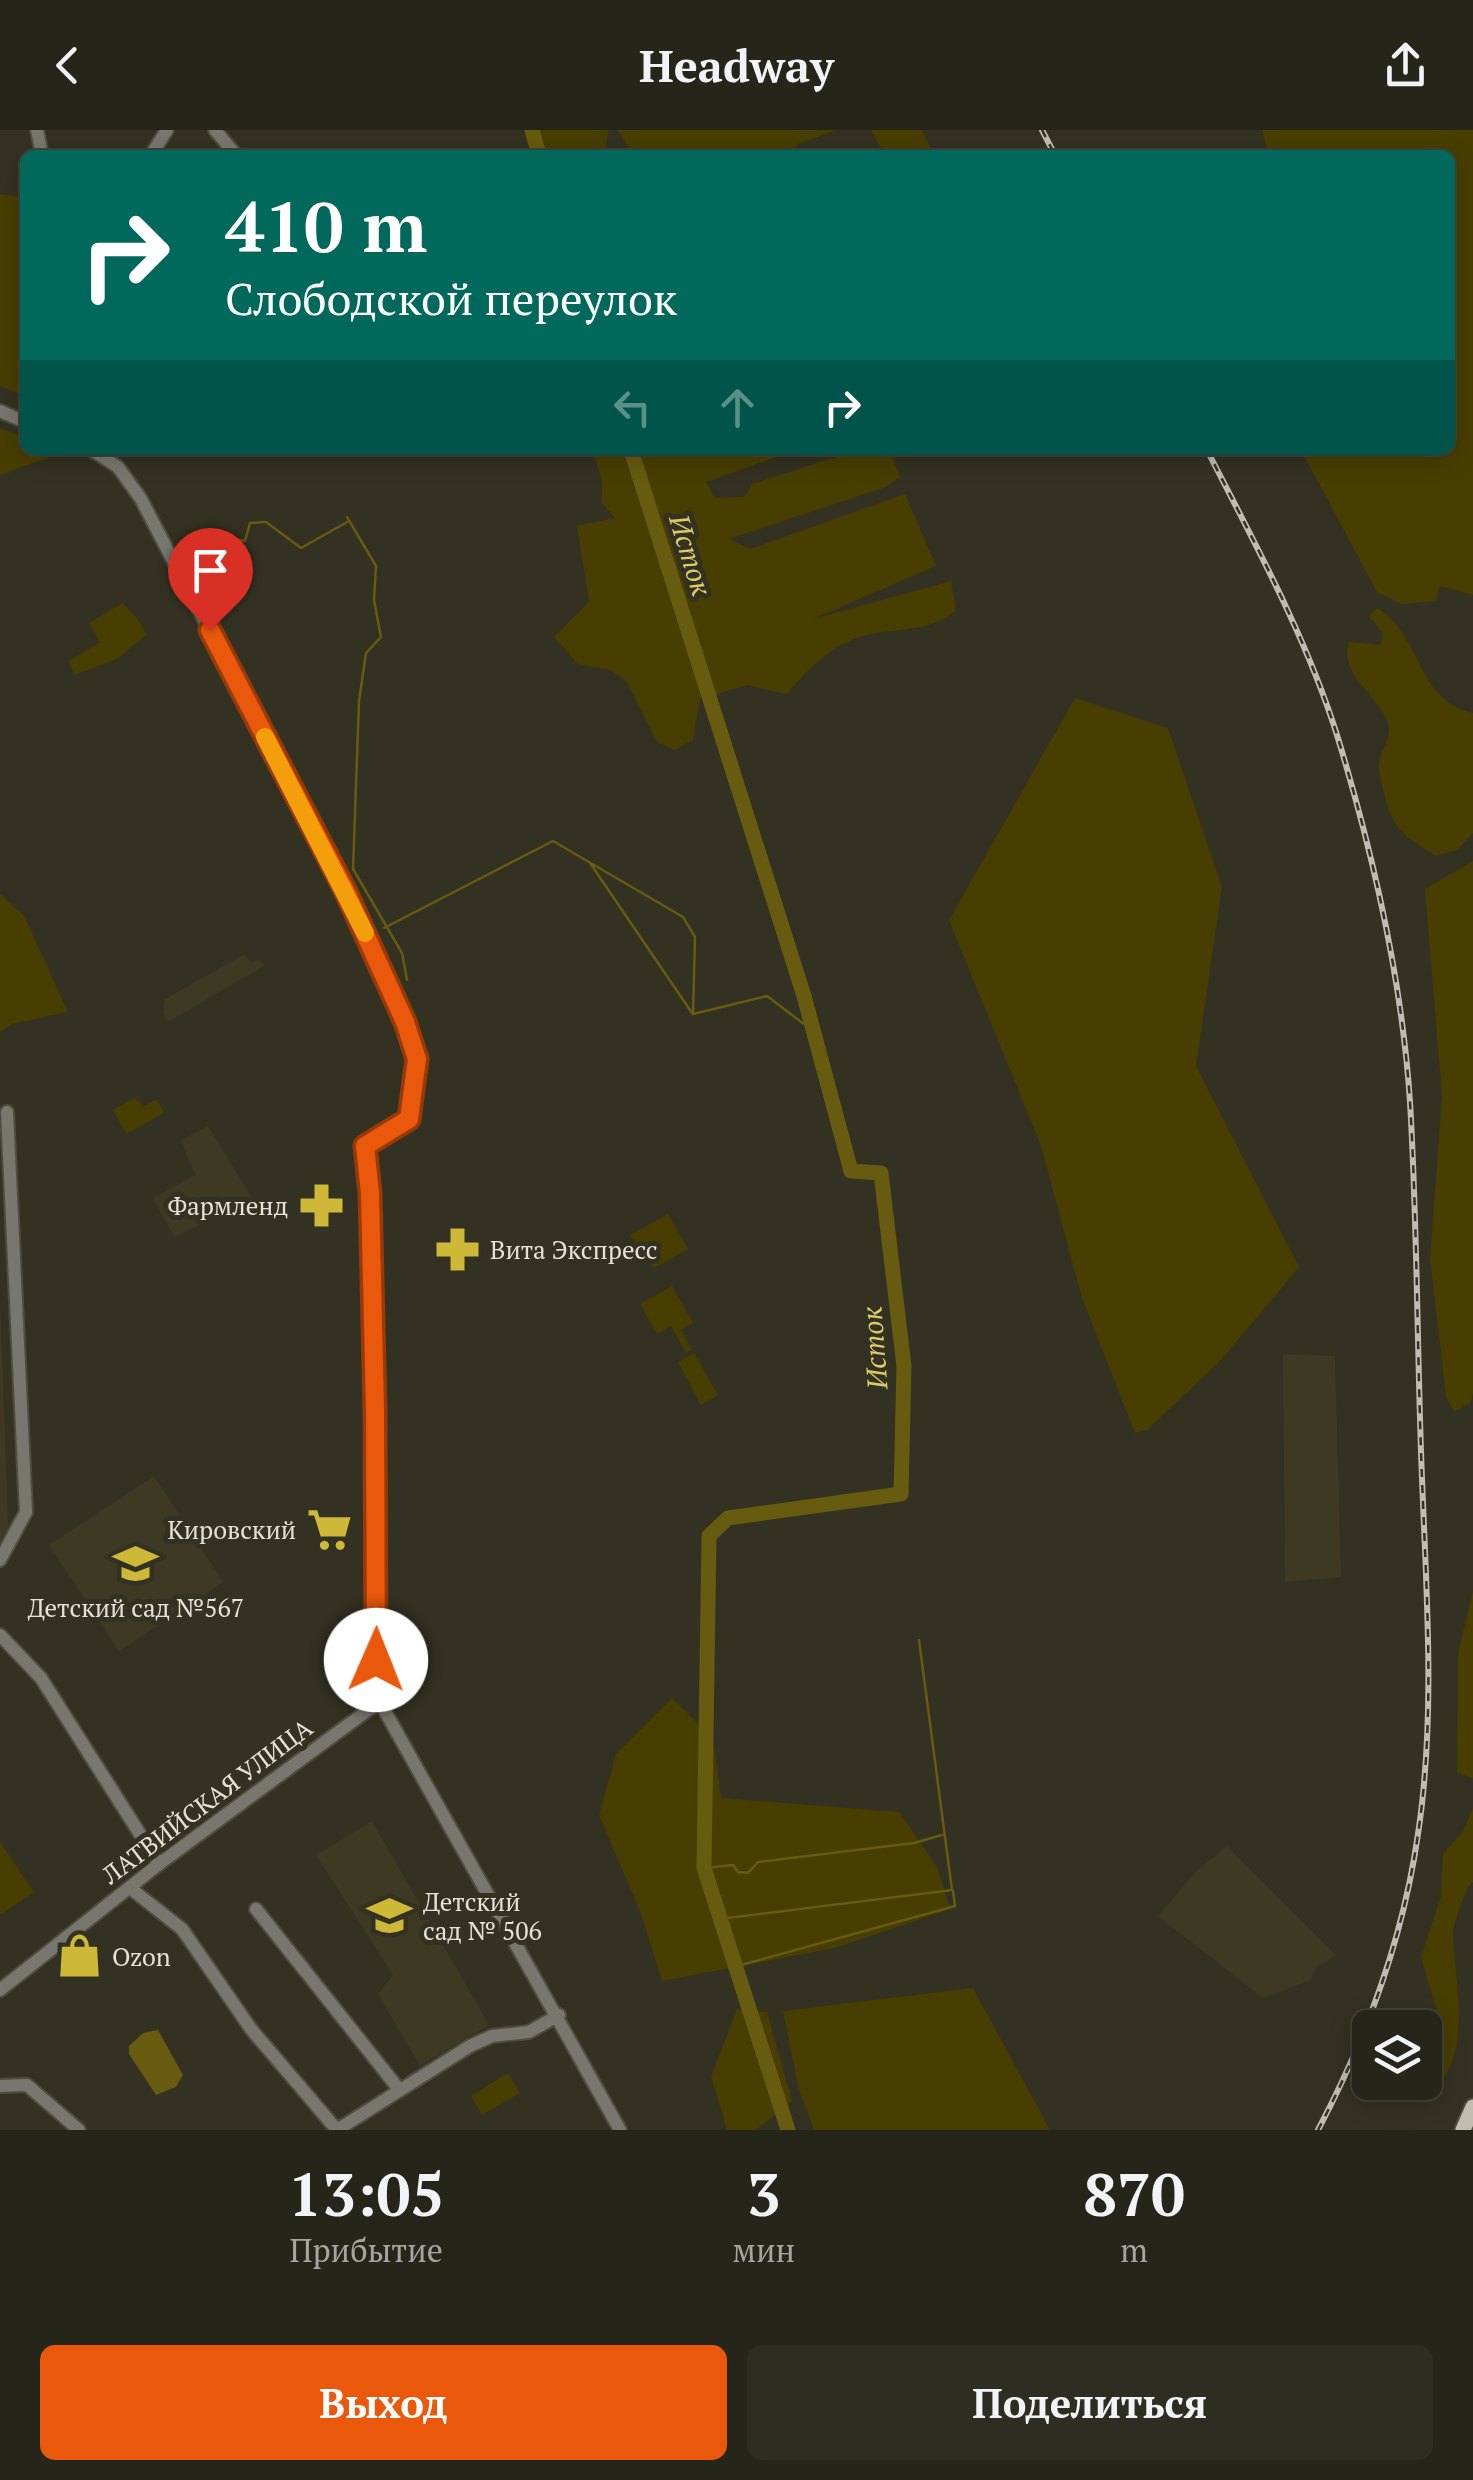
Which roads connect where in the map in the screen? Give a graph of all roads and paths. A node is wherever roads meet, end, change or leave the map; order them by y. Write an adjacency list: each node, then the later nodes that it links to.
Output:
1 (215, 130): 2 (street)
2 (232, 150)
3 (100, 455): 7 (street)
4 (7, 1112): 5 (street)
5 (0, 1560)
6 (0, 1635): 8 (street)
7 (379, 1702): 8 (street, ЛАТВИЙСКАЯ УЛИЦА); 12 (street)
8 (159, 1864): 9 (street, ЛАТВИЙСКАЯ УЛИЦА)
9 (130, 1888): 11 (street, ЛАТВИЙСКАЯ УЛИЦА); 17 (street)
10 (256, 1909): 14 (street)
11 (0, 1990)
12 (559, 2015): 14 (street); 18 (street)
13 (0, 2086): 16 (street)
14 (398, 2088): 17 (street)
15 (1473, 2107): 19 (main road)
16 (79, 2130)
17 (338, 2130)
18 (620, 2130)
19 (1463, 2130)

